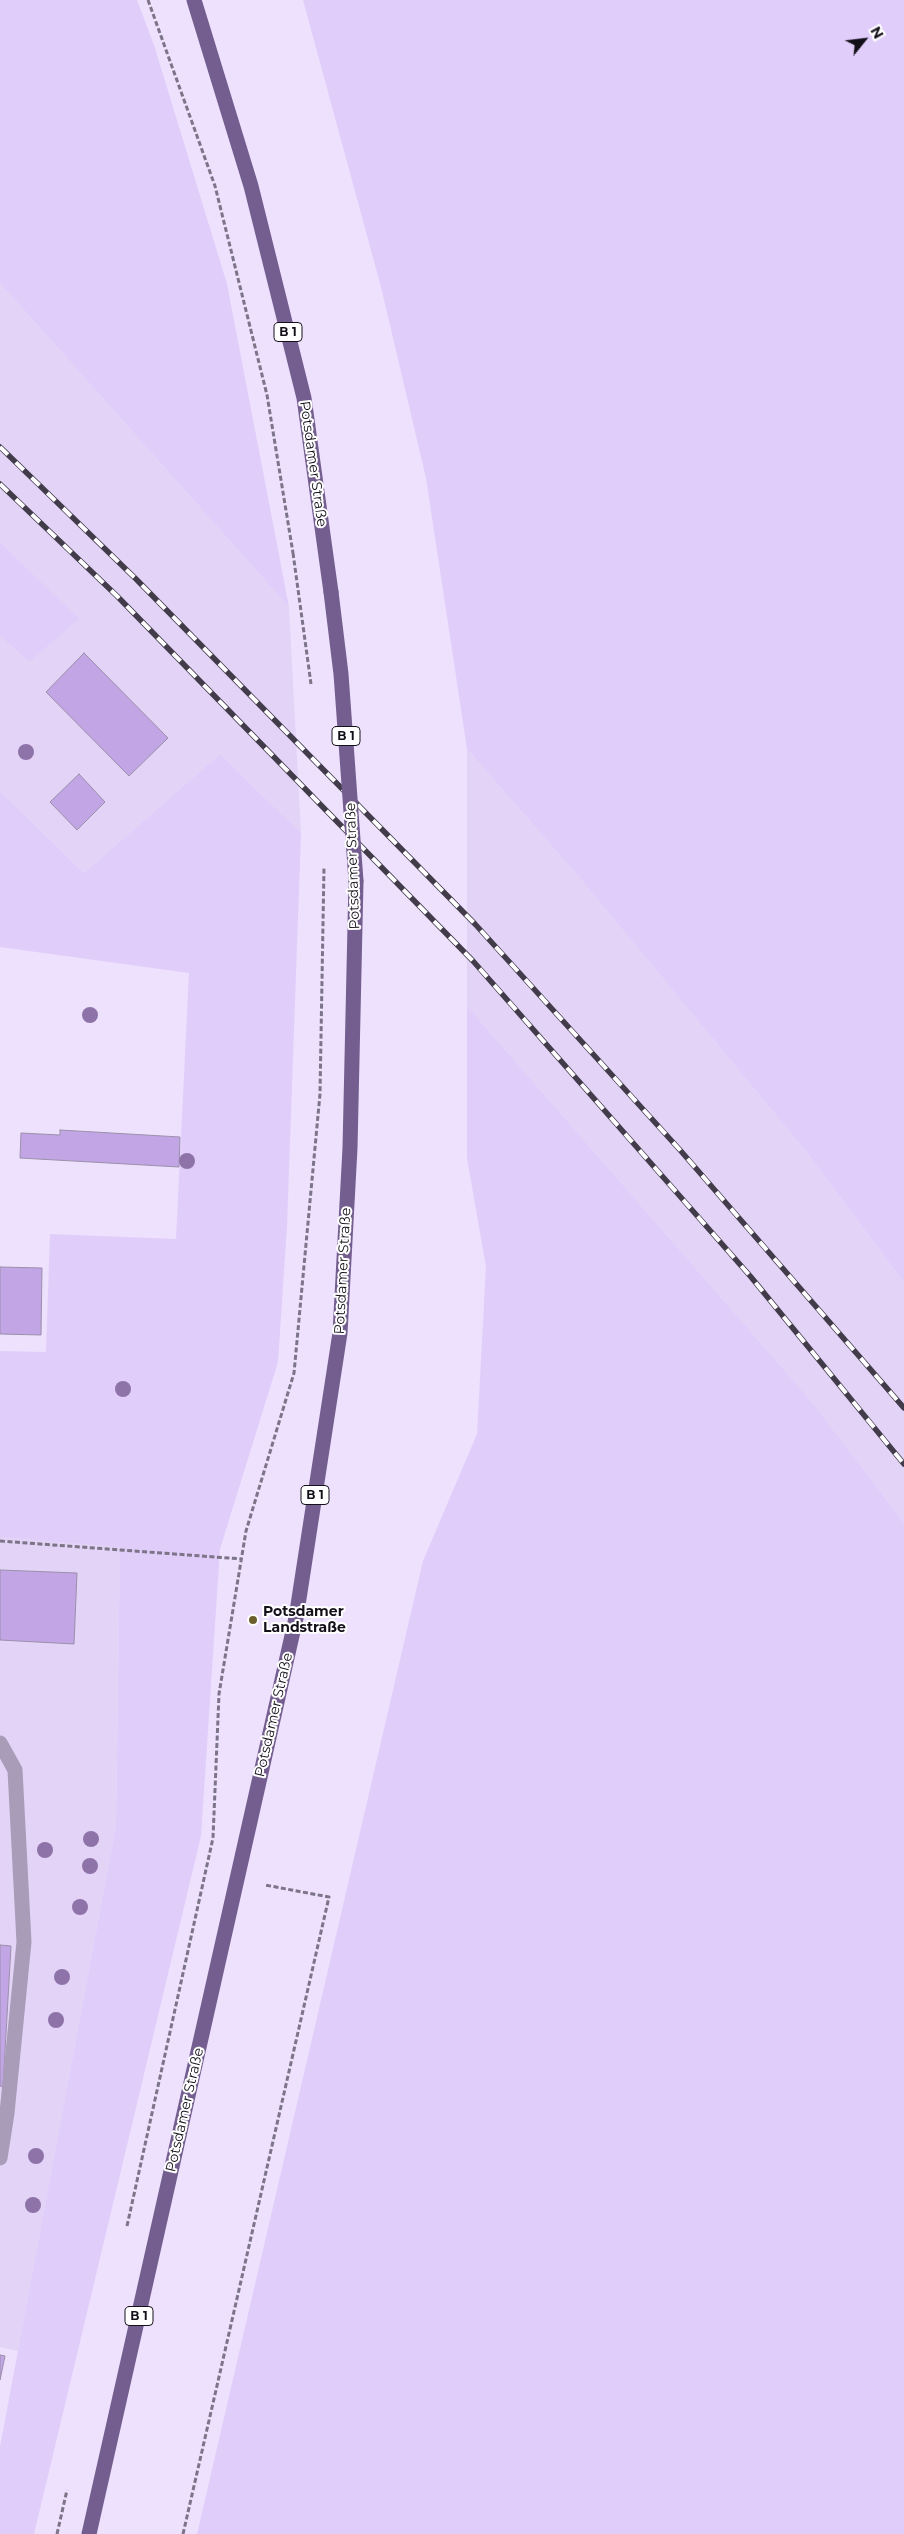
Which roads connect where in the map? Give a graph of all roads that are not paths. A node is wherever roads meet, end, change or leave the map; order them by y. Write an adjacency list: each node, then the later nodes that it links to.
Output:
1 (194, 0): 4 (main road, Potsdamer Straße / B 1, bridge)
2 (0, 1744): 3 (lane)
3 (0, 2158)
4 (90, 2534)

